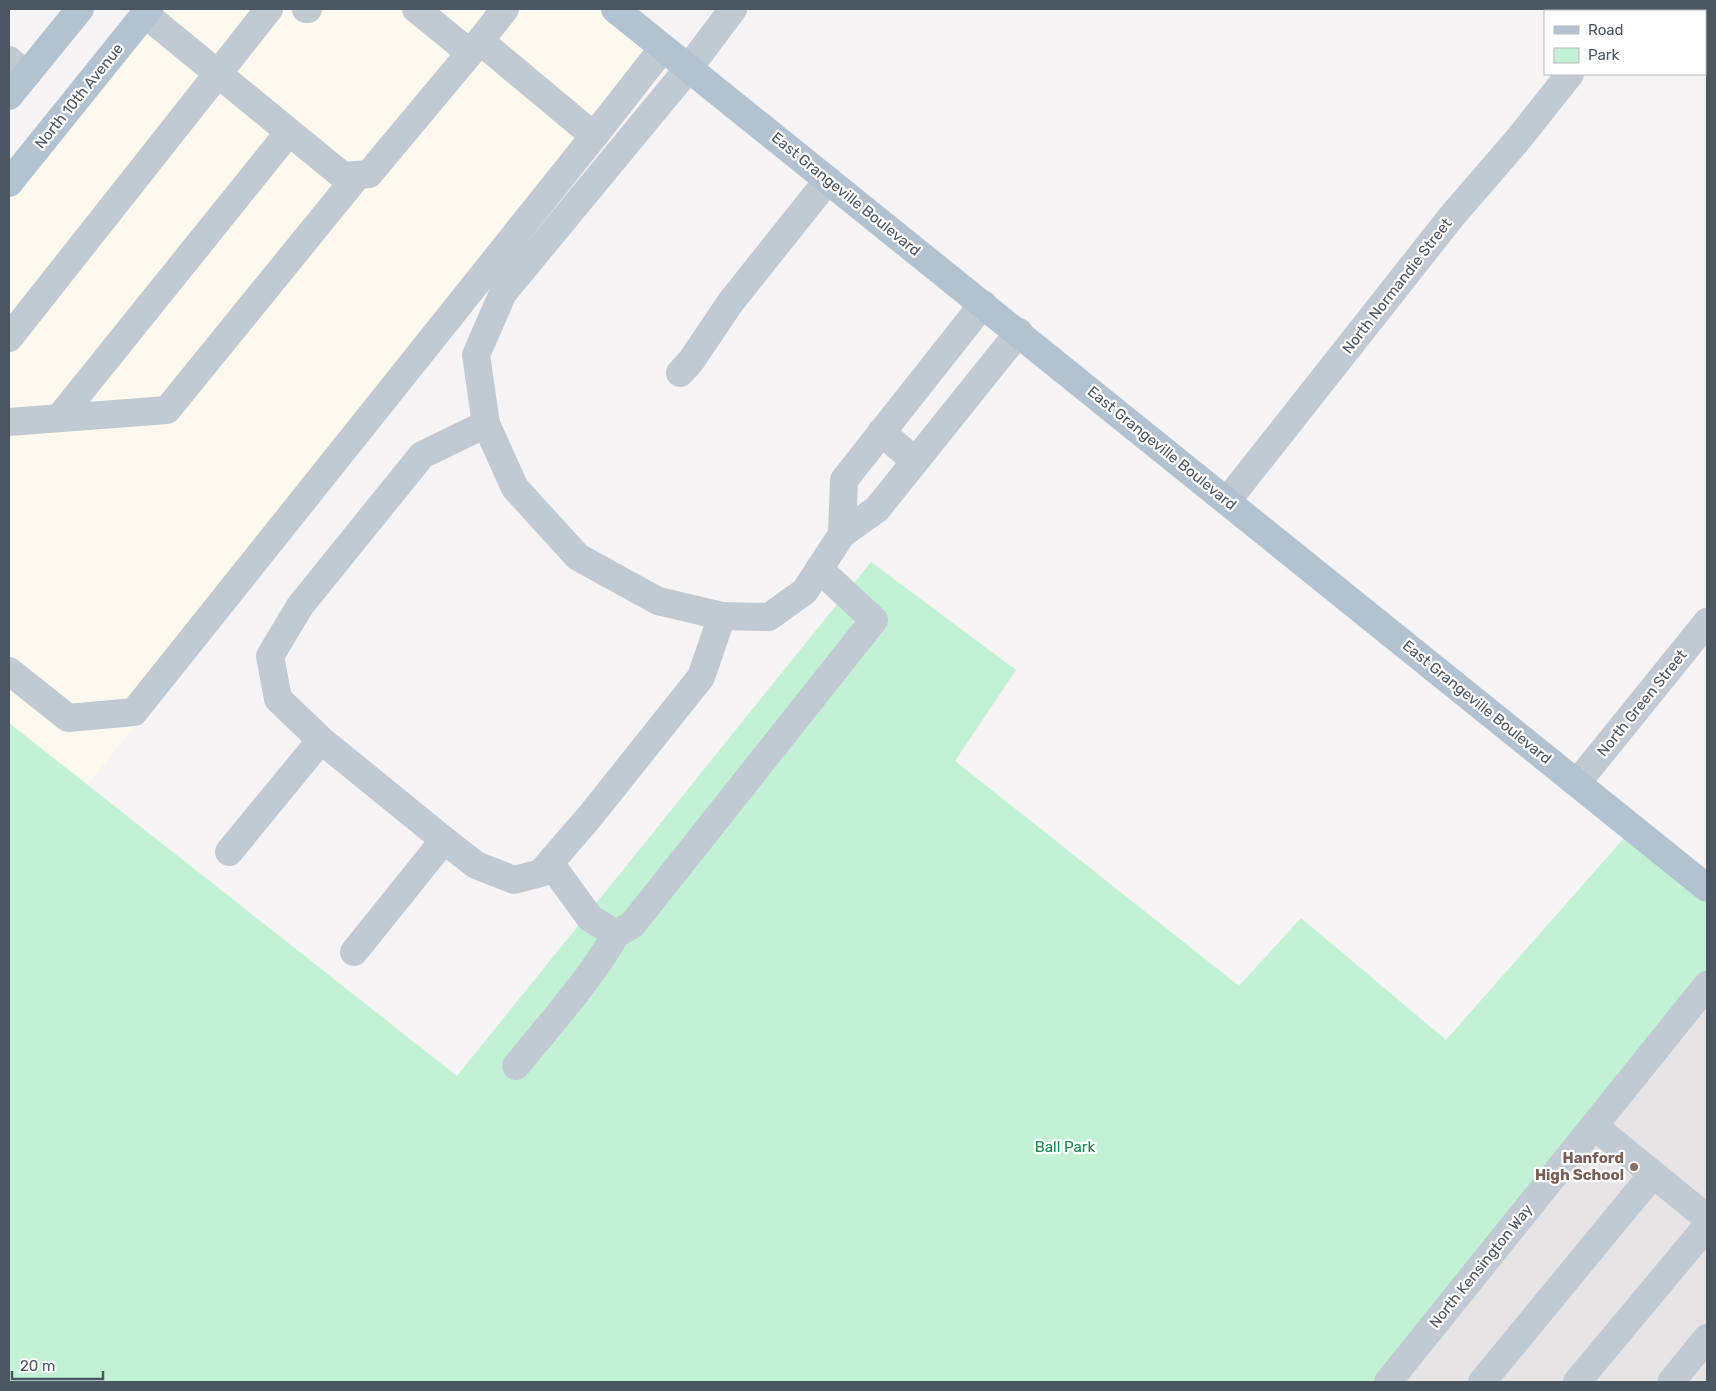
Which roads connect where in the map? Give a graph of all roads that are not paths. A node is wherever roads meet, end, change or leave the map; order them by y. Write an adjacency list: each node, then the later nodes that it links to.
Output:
1 (269, 9): 12 (street)
2 (416, 9): 8 (street)
3 (505, 9): 8 (street)
4 (615, 9): 9 (main road, East Grangeville Boulevard)
5 (733, 9): 11 (street)
6 (147, 11): 12 (street); 19 (main road, North 10th Avenue)
7 (70, 12): 10 (main road)
8 (475, 47): 16 (street); 17 (street)
9 (663, 48): 11 (main road, East Grangeville Boulevard); 16 (street)
10 (18, 67): 14 (main road)
11 (688, 69): 18 (main road, East Grangeville Boulevard); 26 (street)
12 (217, 72): 15 (street); 22 (street)
13 (1569, 75): 29 (street, North Normandie Street)
14 (9, 96)
15 (289, 132): 17 (street); 24 (street)
16 (594, 136): 34 (street)
17 (358, 175): 24 (street)
18 (828, 180): 20 (main road, East Grangeville Boulevard); 23 (street)
19 (9, 182)
20 (983, 304): 21 (main road, East Grangeville Boulevard); 27 (street)
21 (1019, 332): 28 (street); 29 (main road, East Grangeville Boulevard)
22 (9, 338)
23 (680, 373)
24 (59, 418): 25 (street)
25 (9, 422)
26 (486, 424): 32 (street); 35 (street)
27 (881, 432): 28 (street); 30 (street)
28 (915, 461): 30 (street)
29 (1227, 501): 36 (main road, East Grangeville Boulevard)
30 (842, 534): 31 (street)
31 (819, 569): 32 (street); 41 (street)
32 (722, 616): 39 (street)
33 (1707, 622): 36 (street, North Green Street)
34 (9, 671)
35 (321, 740): 37 (street); 38 (street)
36 (1577, 783): 40 (main road, East Grangeville Boulevard)
37 (444, 840): 39 (street); 42 (street)
38 (230, 852)
39 (550, 862): 41 (street)
40 (1707, 888)
41 (616, 934): 44 (street)
42 (354, 952)
43 (1707, 986): 45 (street, North Kensington Way)
44 (516, 1066)
45 (1594, 1126): 46 (street); 50 (street, North Kensington Way)
46 (1653, 1174): 47 (street); 51 (street)
47 (1707, 1218)
48 (1707, 1226): 52 (street)
49 (1707, 1338): 53 (street)
50 (1388, 1382)
51 (1482, 1382)
52 (1577, 1382)
53 (1671, 1382)

